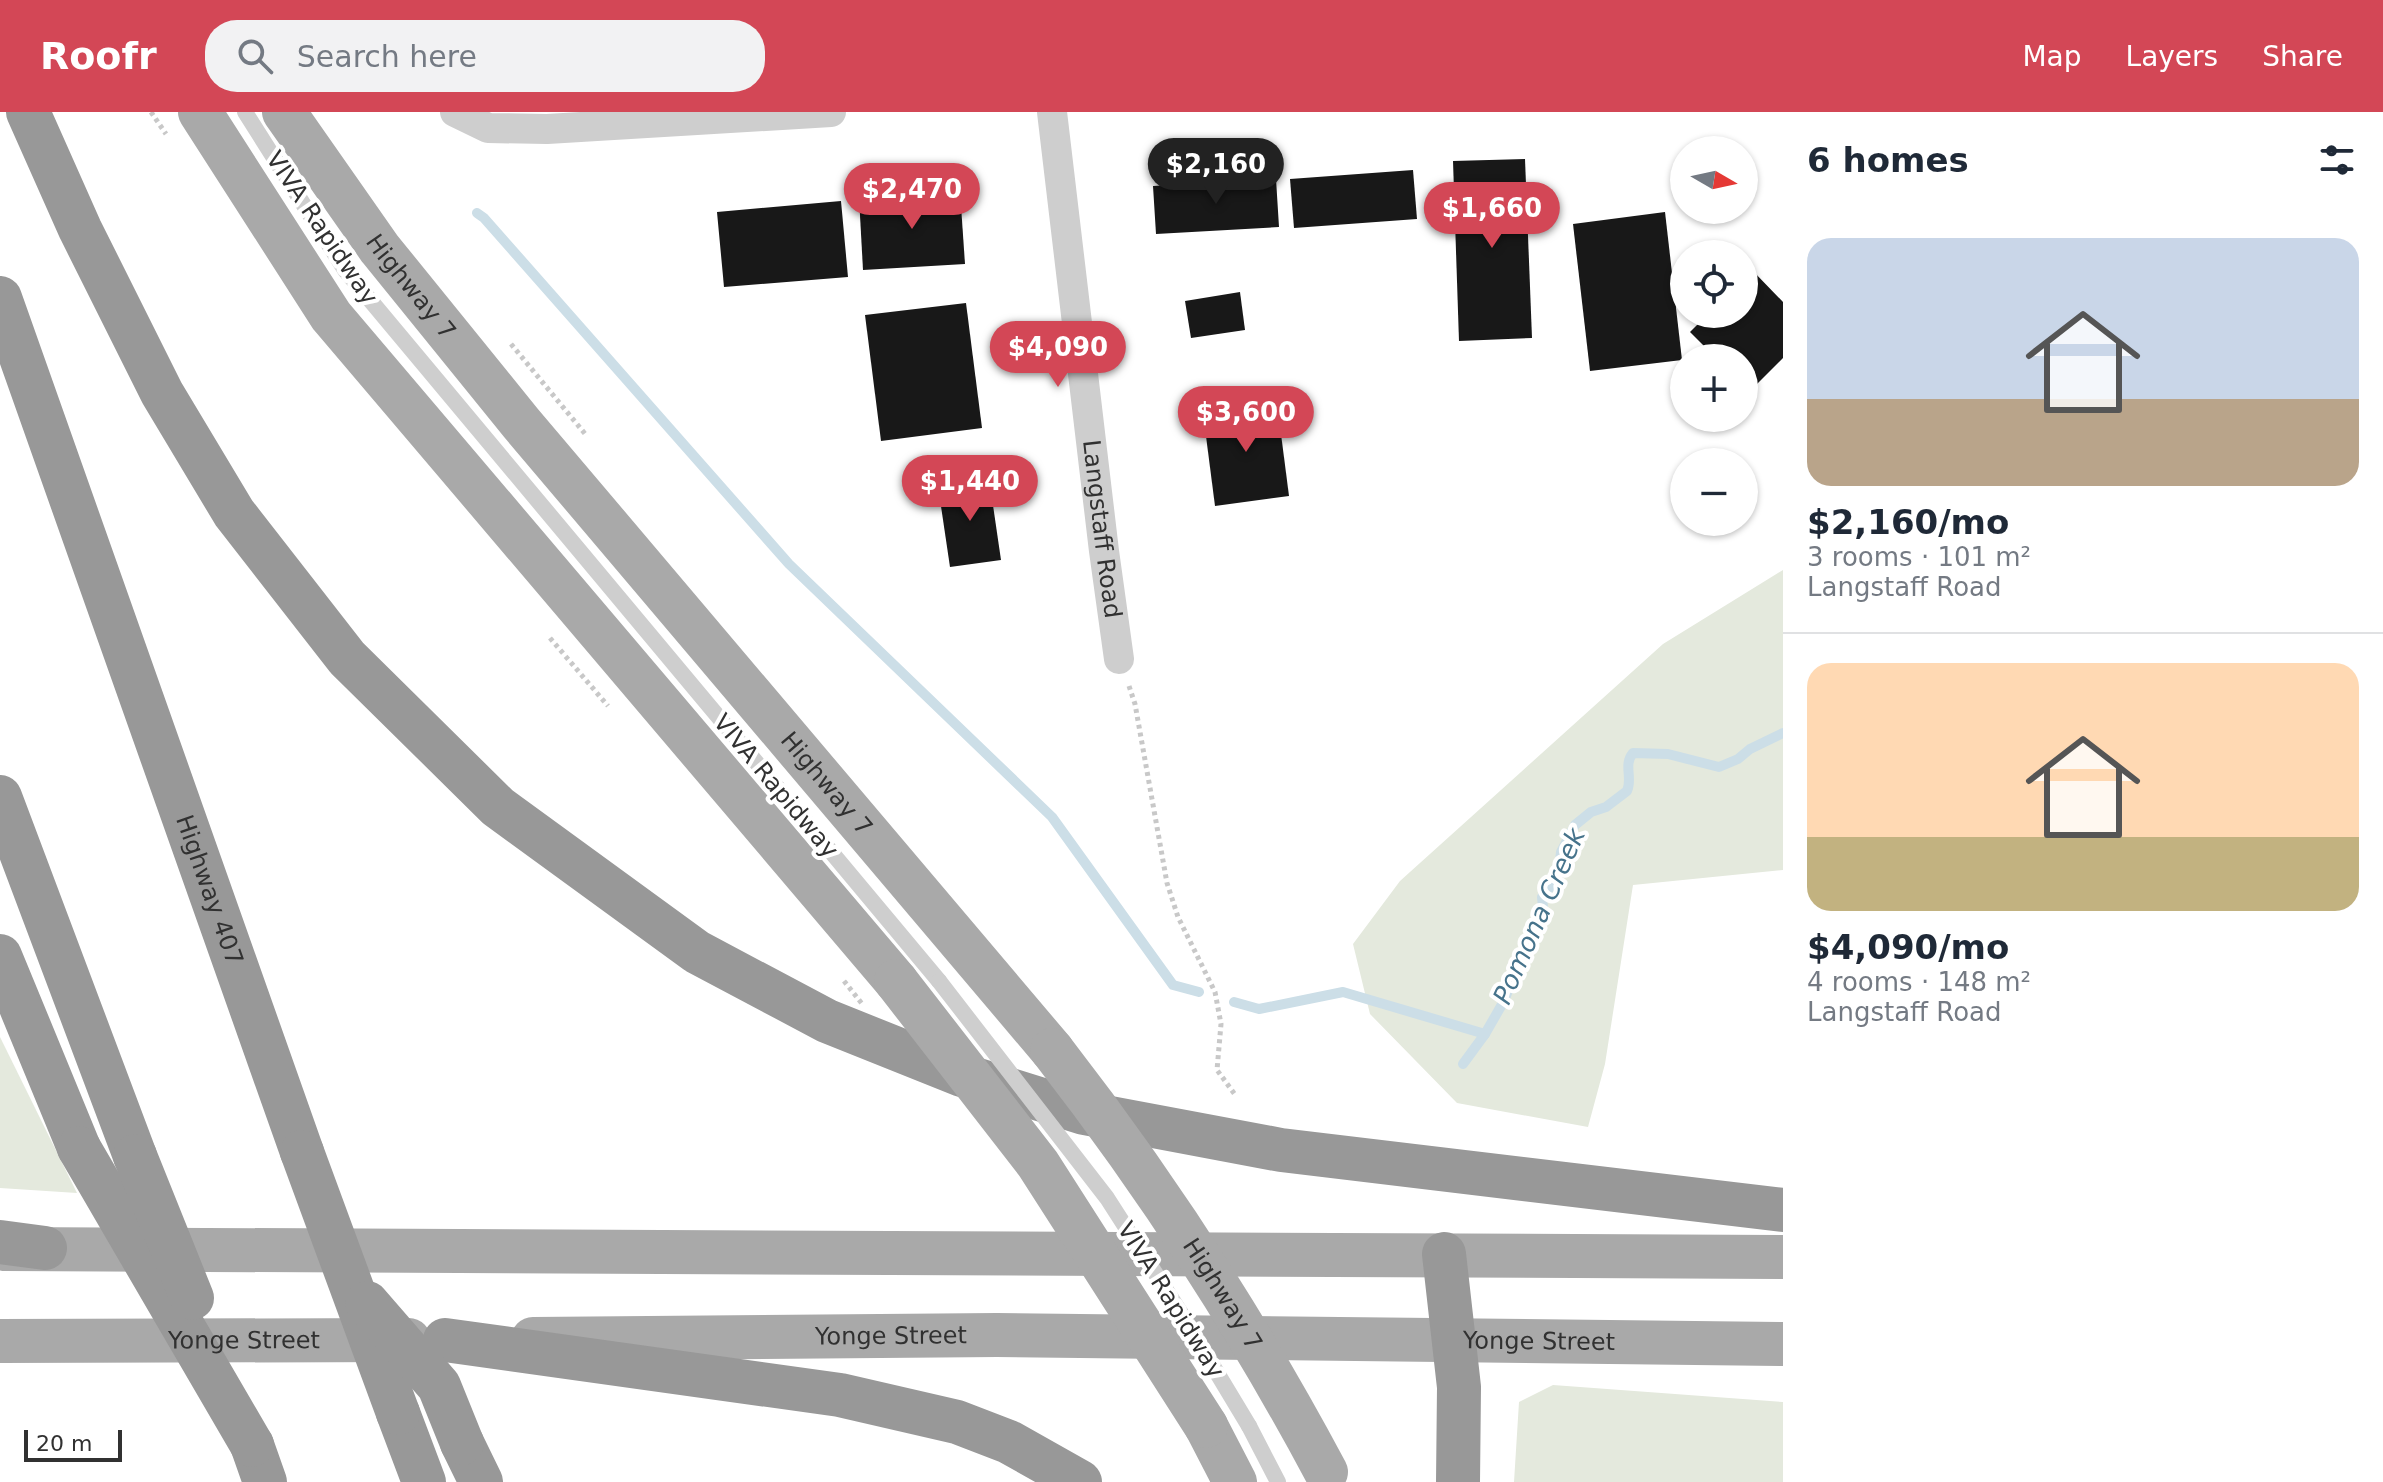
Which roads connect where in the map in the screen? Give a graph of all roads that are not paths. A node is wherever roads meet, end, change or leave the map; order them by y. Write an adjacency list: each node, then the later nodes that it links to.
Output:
1 (28, 112): 13 (highway)
2 (200, 112): 12 (main road)
3 (245, 112): 12 (lane, VIVA Rapidway)
4 (284, 112): 25 (main road, Highway 7, bridge)
5 (455, 112): 6 (street)
6 (831, 112)
7 (1052, 112): 9 (street, Langstaff Road)
8 (0, 298): 19 (highway, Highway 407, bridge)
9 (1119, 659)
10 (0, 797): 24 (highway, bridge)
11 (0, 956): 24 (highway, bridge)
12 (918, 981): 29 (main road, bridge); 30 (lane, VIVA Rapidway, bridge)
13 (1783, 1210)
14 (0, 1242): 15 (highway)
15 (45, 1248): 16 (main road); 17 (main road)
16 (0, 1249)
17 (1444, 1254): 18 (main road); 22 (highway)
18 (1783, 1257)
19 (347, 1280): 26 (highway, Highway 407, bridge); 27 (highway, bridge)
20 (445, 1340): 21 (main road, Yonge Street); 22 (main road, Yonge Street); 28 (highway)
21 (0, 1341)
22 (1455, 1341): 23 (main road, Yonge Street); 31 (highway)
23 (1783, 1344)
24 (259, 1464)
25 (1328, 1477)
26 (424, 1482)
27 (481, 1482)
28 (1080, 1482)
29 (1235, 1482)
30 (1278, 1482)
31 (1458, 1482)

